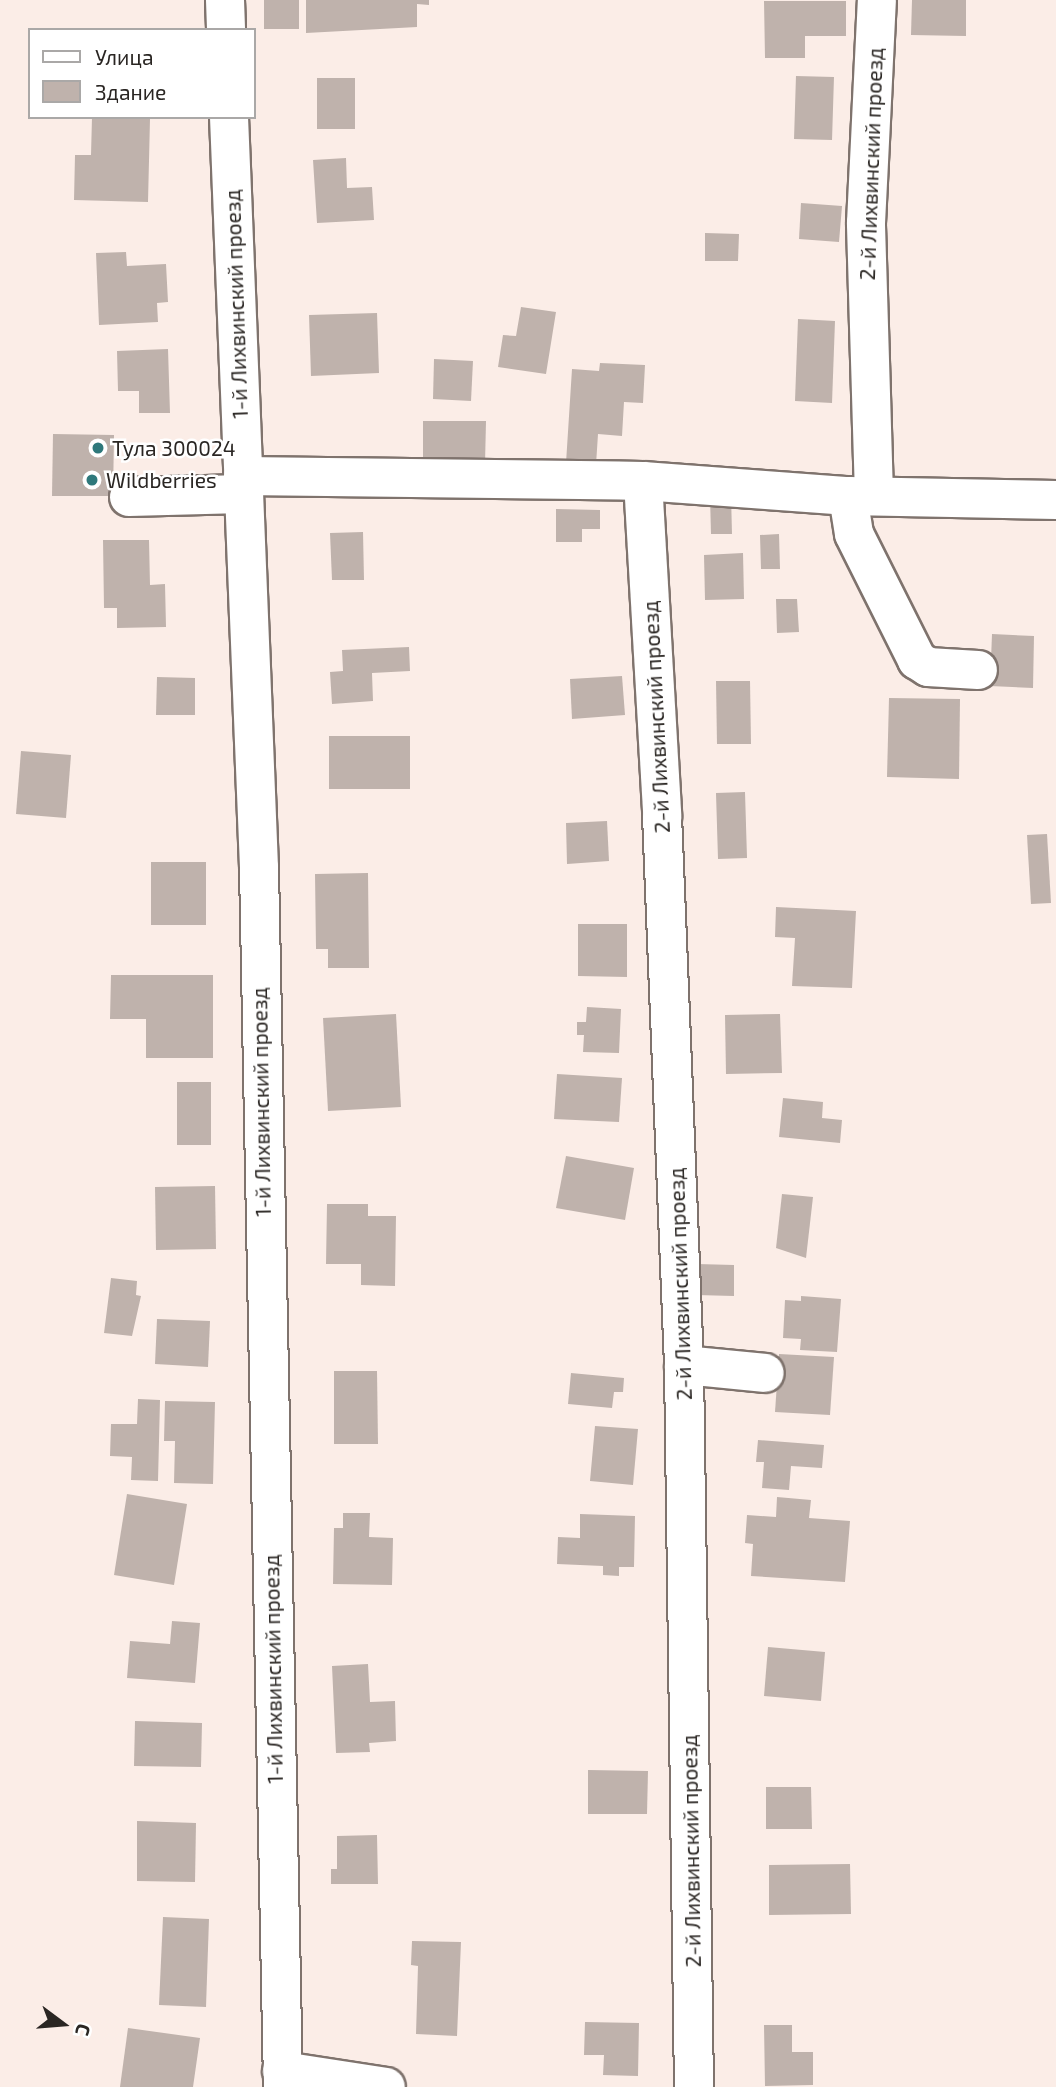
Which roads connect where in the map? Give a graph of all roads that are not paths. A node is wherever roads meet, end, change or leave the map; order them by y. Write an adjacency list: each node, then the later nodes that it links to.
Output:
1 (225, 0): 3 (street)
2 (877, 0): 7 (street, 2-й Лихвинский проезд)
3 (226, 28)
4 (229, 119): 6 (street, 1-й Лихвинский проезд)
5 (643, 481): 6 (street); 7 (street); 11 (street, 2-й Лихвинский проезд)
6 (243, 485): 8 (street); 13 (street, 1-й Лихвинский проезд)
7 (861, 496): 9 (street); 10 (street, 2-й Лихвинский проезд)
8 (129, 497)
9 (1056, 500)
10 (978, 670)
11 (684, 1365): 12 (street); 15 (street, 2-й Лихвинский проезд)
12 (765, 1373)
13 (282, 2079): 14 (street)
14 (386, 2087)
15 (694, 2087)

